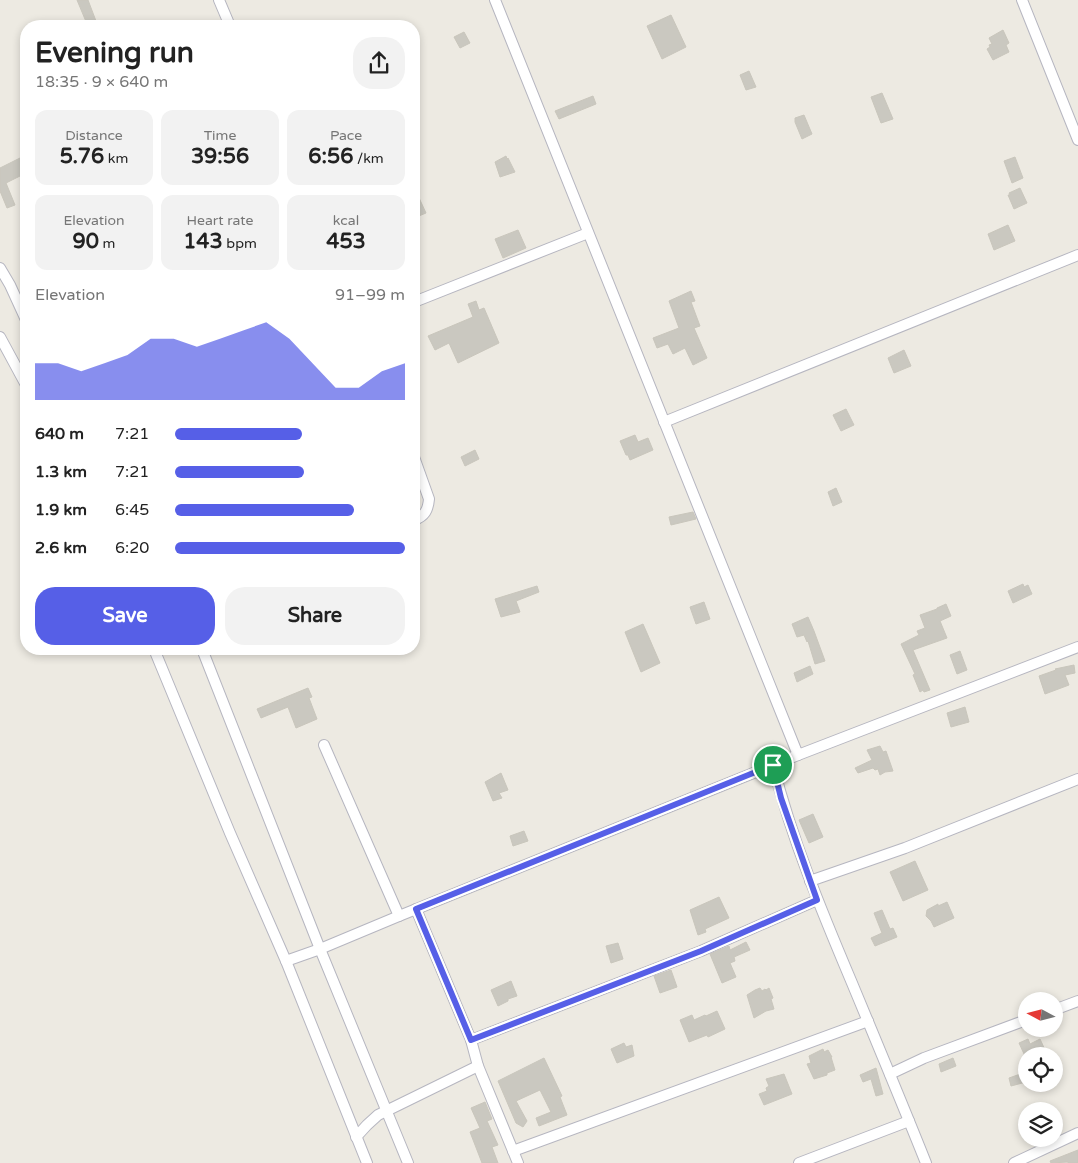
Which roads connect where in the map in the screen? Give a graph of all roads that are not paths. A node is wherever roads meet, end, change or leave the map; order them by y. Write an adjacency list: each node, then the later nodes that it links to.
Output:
1 (219, 0): 4 (street)
2 (494, 0): 6 (street)
3 (1022, 0): 5 (street)
4 (227, 20)
5 (1078, 140)
6 (588, 233): 9 (street); 13 (street)
7 (1078, 255): 13 (street)
8 (0, 268): 10 (street)
9 (420, 300)
10 (20, 307)
11 (0, 338): 12 (street)
12 (20, 375)
13 (664, 422): 20 (street)
14 (420, 473): 15 (street)
15 (420, 518)
16 (1078, 647): 20 (street)
17 (156, 655): 28 (street)
18 (204, 655): 27 (street)
19 (324, 745): 26 (street)
20 (798, 755): 21 (street)
21 (773, 765): 23 (street); 25 (street)
22 (1078, 780): 23 (street)
23 (810, 881): 24 (street)
24 (817, 900): 31 (street); 33 (street)
25 (416, 909): 26 (street); 33 (street)
26 (399, 916): 27 (street)
27 (320, 949): 28 (street); 36 (street)
28 (286, 961): 39 (street)
29 (1078, 1001): 30 (street)
30 (1063, 1007)
31 (868, 1021): 35 (street); 40 (street)
32 (1018, 1023): 35 (street)
33 (471, 1040): 34 (street)
34 (478, 1066): 36 (street); 40 (street)
35 (890, 1074): 37 (street)
36 (387, 1110): 39 (street); 42 (street)
37 (909, 1120): 44 (street); 45 (street)
38 (1078, 1133): 46 (street)
39 (356, 1137): 41 (street)
40 (513, 1151): 43 (street)
41 (367, 1163)
42 (408, 1163)
43 (518, 1163)
44 (799, 1163)
45 (926, 1163)
46 (1014, 1163)

